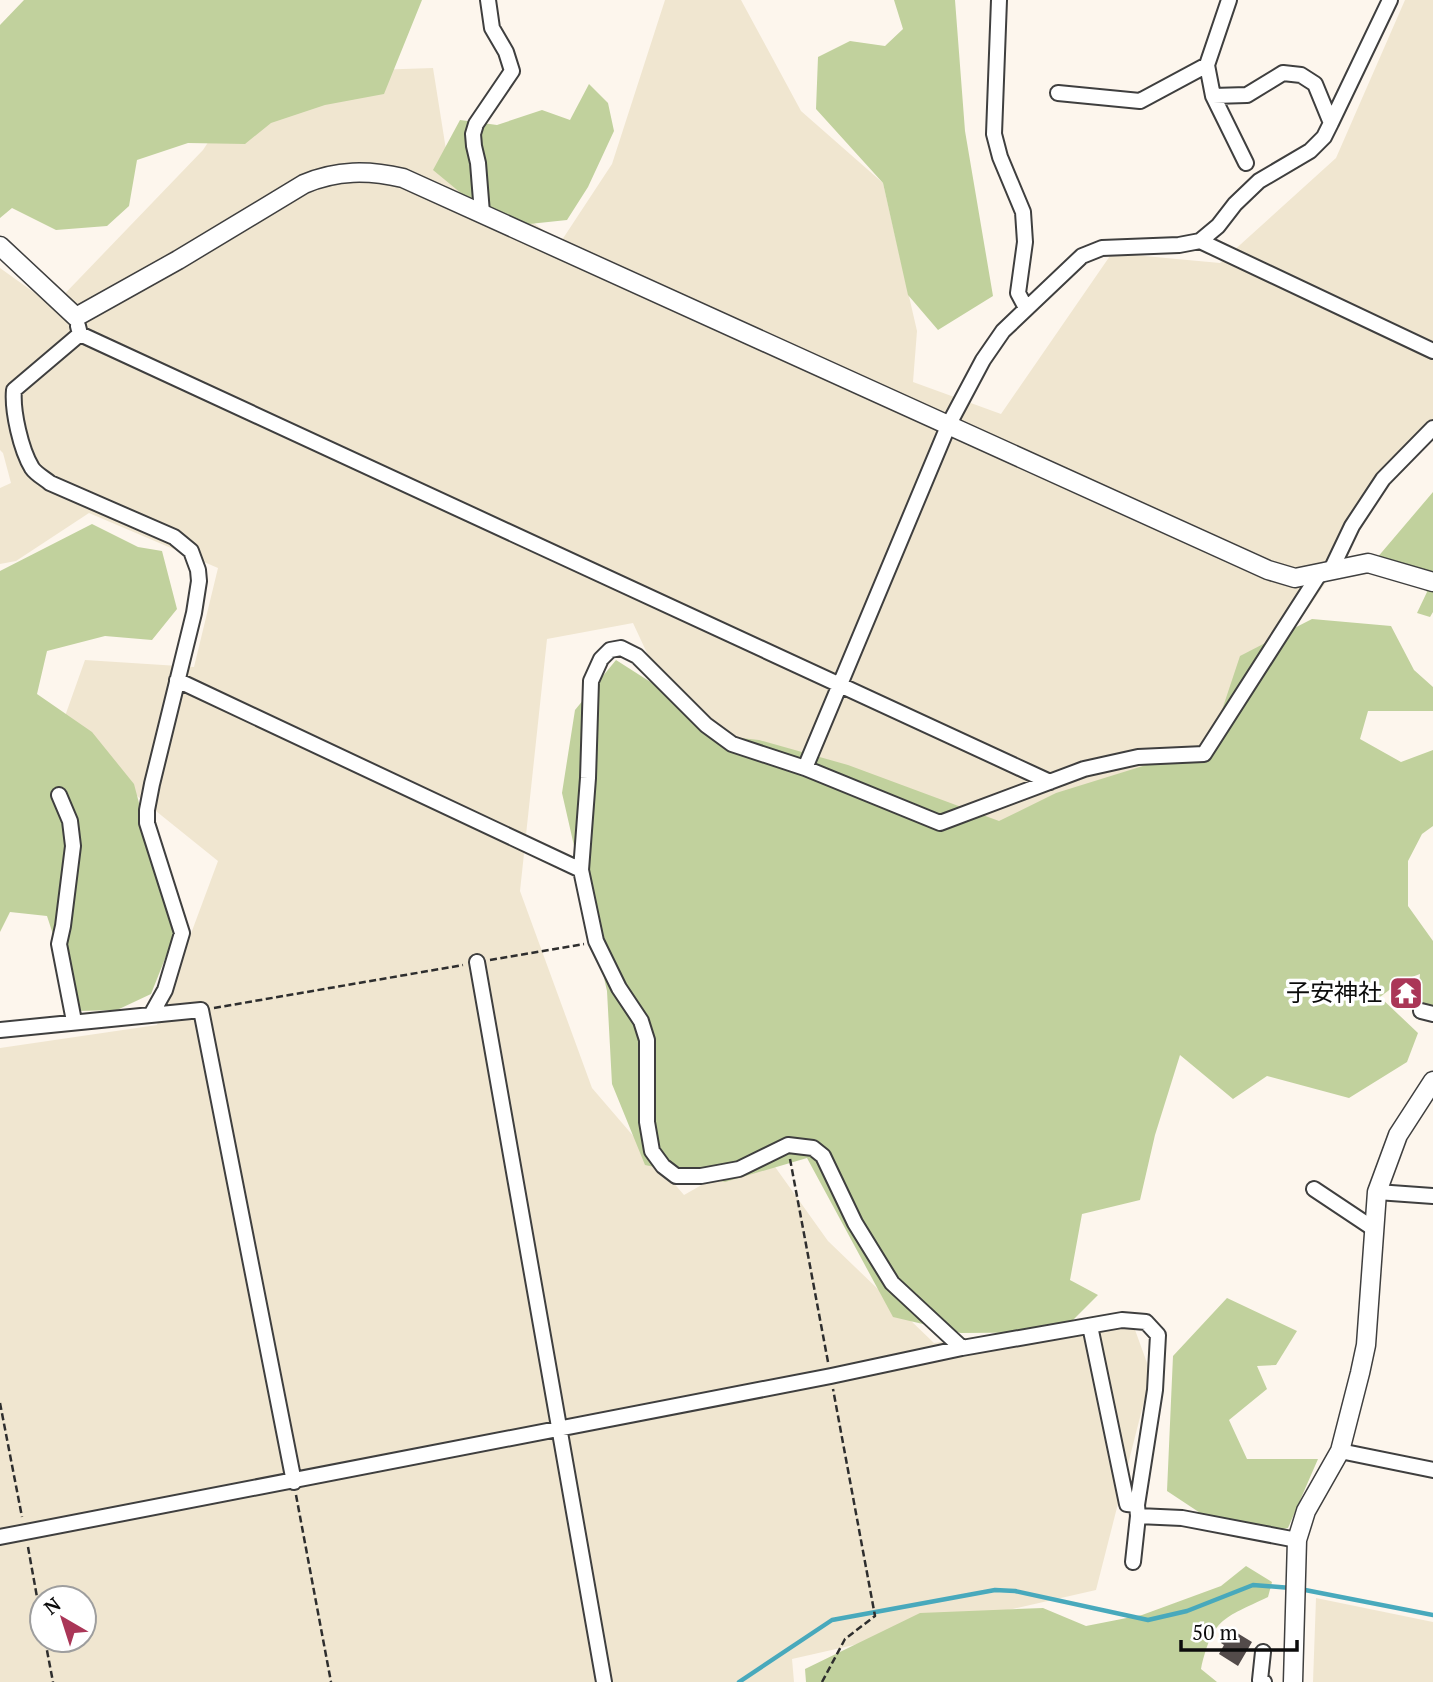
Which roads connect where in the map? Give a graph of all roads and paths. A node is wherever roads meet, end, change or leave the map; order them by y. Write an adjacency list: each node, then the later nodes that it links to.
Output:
1 (488, 0): 10 (street)
2 (999, 0): 13 (street)
3 (1229, 0): 5 (street)
4 (1390, 0): 8 (street)
5 (1207, 65): 6 (street); 7 (street)
6 (1058, 93)
7 (1213, 96): 8 (street); 9 (street)
8 (1331, 123): 11 (street)
9 (1246, 163)
10 (482, 213): 14 (street); 17 (street)
11 (1200, 241): 13 (street); 15 (street)
12 (0, 246): 14 (street)
13 (1026, 309): 17 (street)
14 (78, 325): 16 (street); 22 (street)
15 (1433, 351)
16 (6, 399): 21 (street)
17 (949, 424): 19 (street); 22 (street)
18 (1433, 428): 19 (street)
19 (1325, 571): 20 (street); 24 (street)
20 (1433, 582)
21 (177, 680): 26 (street); 30 (street)
22 (840, 685): 23 (street); 24 (street)
23 (805, 768): 24 (street); 26 (street)
24 (1049, 782)
25 (59, 795): 31 (street)
26 (581, 870): 27 (street)
27 (596, 942): 28 (path); 34 (street)
28 (477, 962): 29 (path); 43 (street)
29 (201, 1010): 30 (street); 46 (street)
30 (151, 1015): 31 (street)
31 (74, 1021): 32 (street)
32 (0, 1030)
33 (1433, 1081): 36 (street)
34 (788, 1145): 40 (street); 41 (path)
35 (1314, 1189): 38 (street)
36 (1377, 1192): 37 (street); 38 (street)
37 (1433, 1196)
38 (1374, 1229): 44 (street)
39 (1090, 1326): 40 (street); 47 (street); 47 (street)
40 (962, 1348): 41 (street)
41 (831, 1376): 43 (street); 58 (path)
42 (0, 1403): 48 (path)
43 (559, 1430): 46 (street); 57 (street)
44 (1340, 1451): 45 (street); 50 (street)
45 (1433, 1470)
46 (294, 1482): 48 (street); 56 (path)
47 (1138, 1510): 50 (street); 51 (street)
48 (25, 1533): 49 (street); 52 (path)
49 (0, 1537)
50 (1297, 1540): 60 (street)
51 (1133, 1562)
52 (34, 1584)
53 (1263, 1653): 59 (street)
54 (48, 1654): 55 (path)
55 (53, 1682)
56 (331, 1682)
57 (604, 1682)
58 (822, 1682)
59 (1264, 1682)
60 (1293, 1682)

